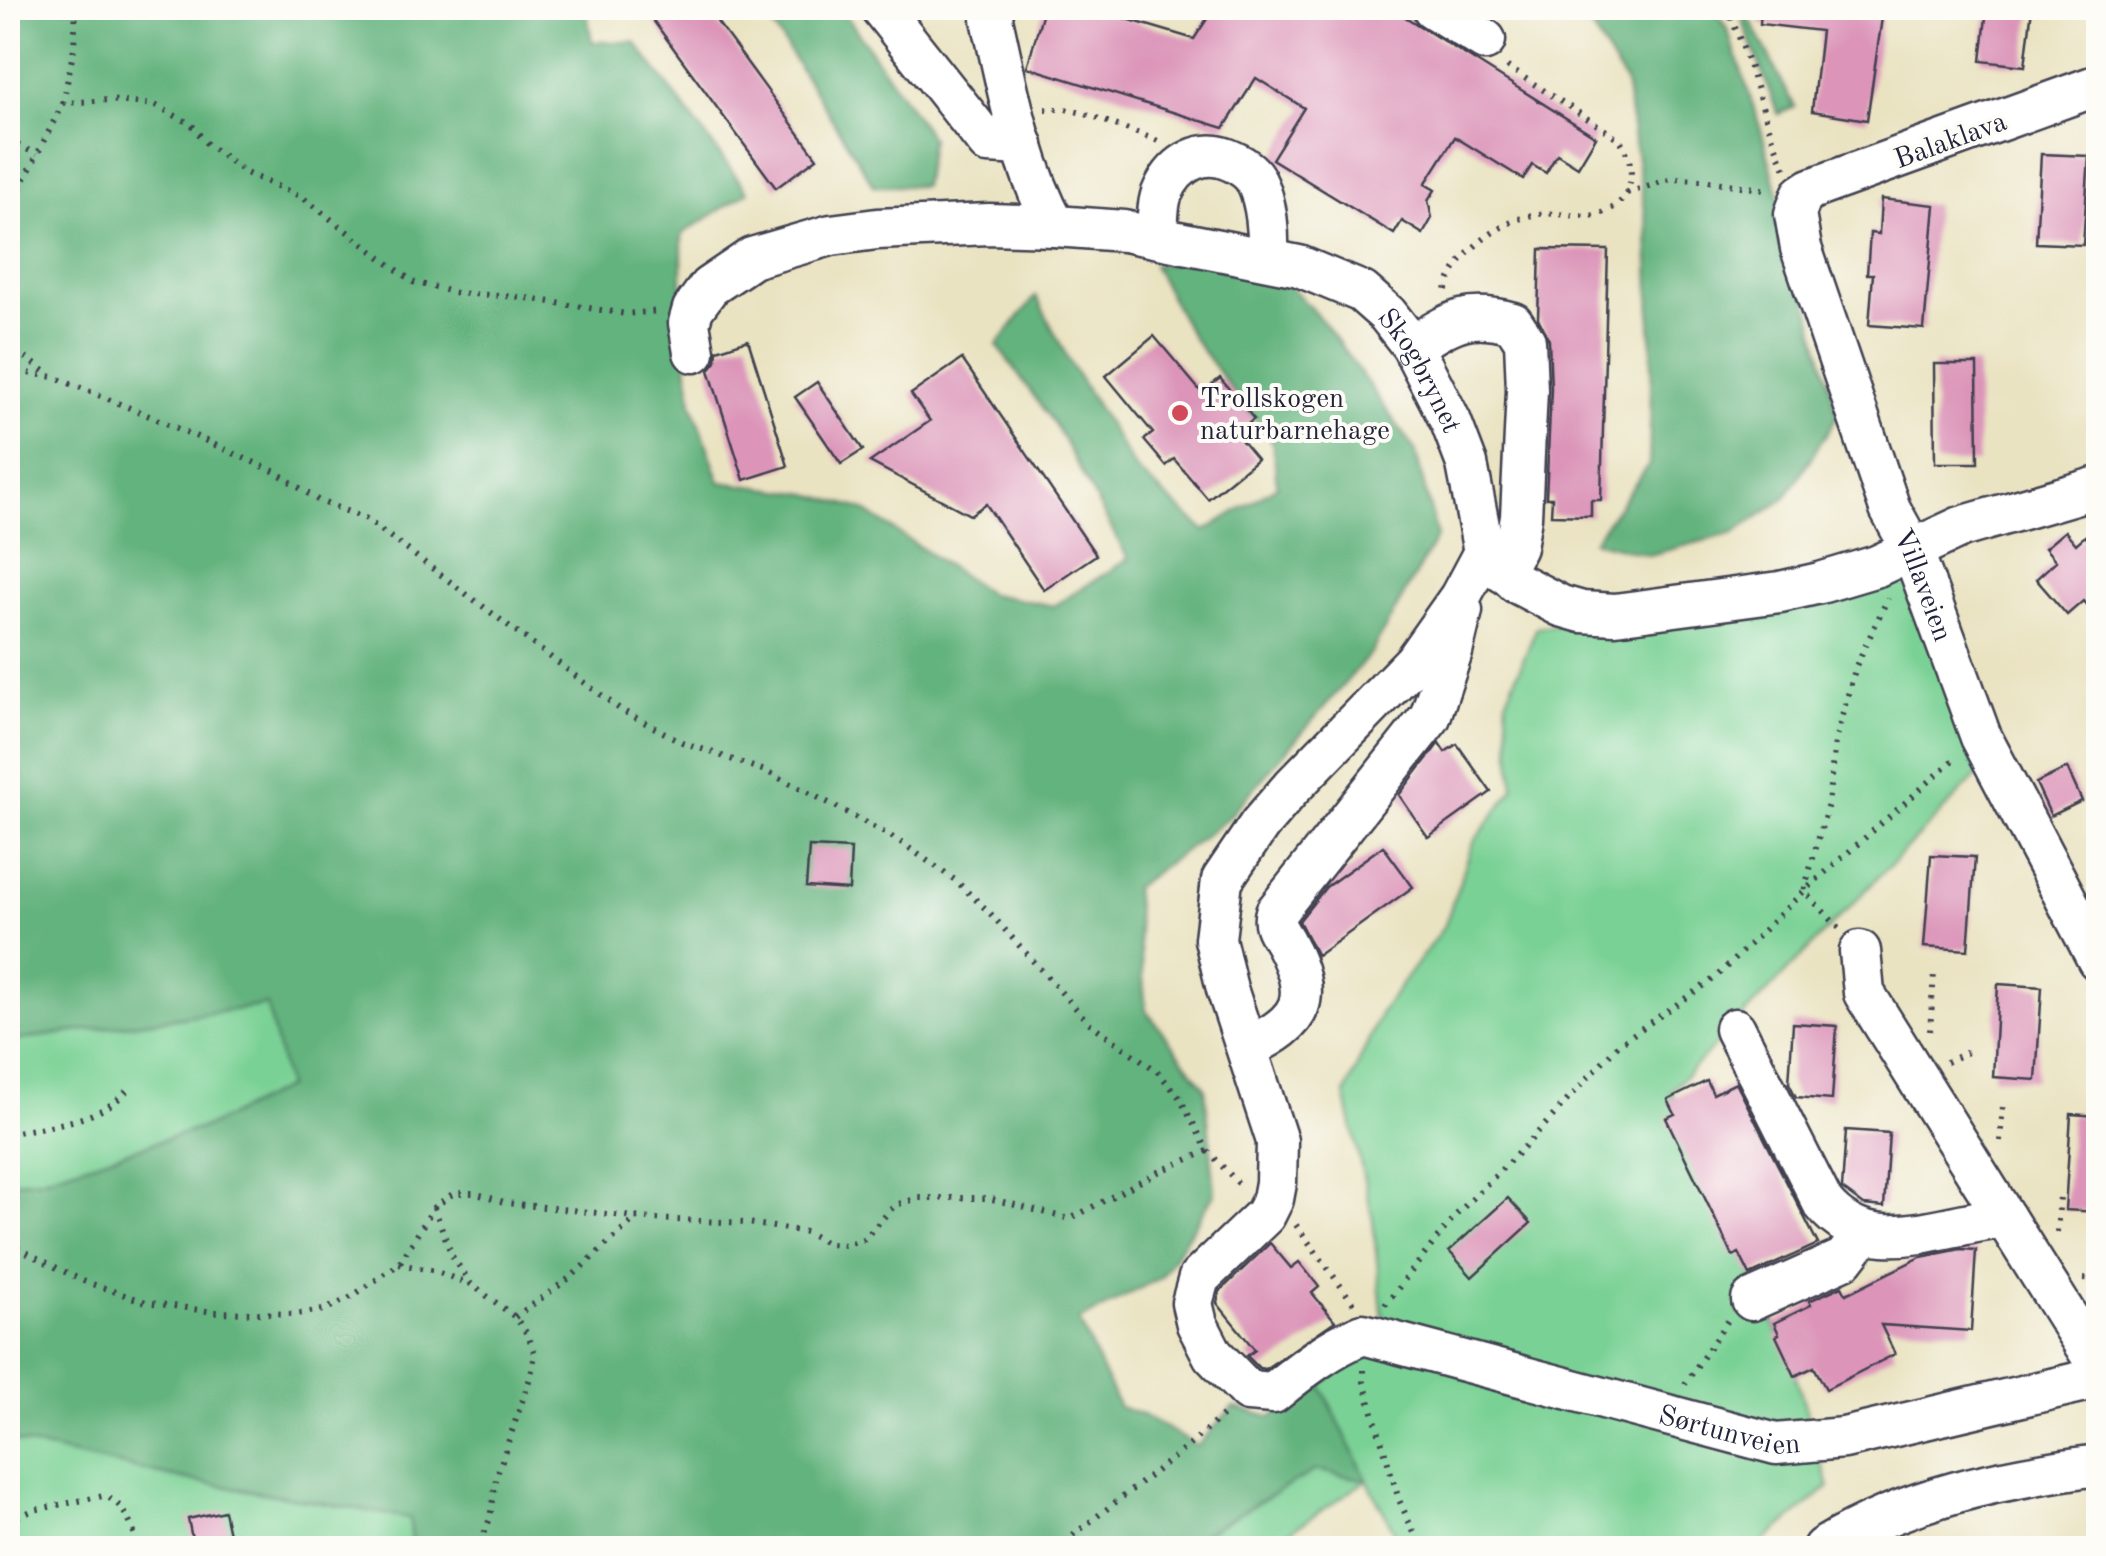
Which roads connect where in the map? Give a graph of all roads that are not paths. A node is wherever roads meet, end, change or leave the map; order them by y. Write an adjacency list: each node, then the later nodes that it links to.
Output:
1 (881, 8): 6 (street)
2 (993, 8): 6 (street)
3 (1433, 8): 4 (street)
4 (1486, 40)
5 (2098, 85): 7 (street, Balaklava)
6 (1018, 128): 8 (street)
7 (1802, 195): 14 (street, Villaveien)
8 (1055, 226): 9 (street, Skogbrynet); 12 (street, Skogbrynet)
9 (1157, 237): 10 (street, Skogbrynet); 10 (street)
10 (1268, 258): 11 (street, Skogbrynet)
11 (1419, 341): 15 (street, Skogbrynet); 15 (street)
12 (694, 352)
13 (2098, 487): 14 (street)
14 (1912, 549): 15 (street); 18 (street, Villaveien)
15 (1494, 562): 16 (street)
16 (1460, 596): 20 (street); 20 (street)
17 (1860, 951): 21 (street)
18 (2098, 960)
19 (1735, 1029): 22 (street)
20 (1247, 1048): 25 (street, Sørtunveien)
21 (2006, 1218): 22 (street); 24 (street)
22 (1864, 1234): 23 (street)
23 (1752, 1300)
24 (2098, 1366)
25 (2098, 1378)
26 (2098, 1464): 27 (street)
27 (1823, 1548)

